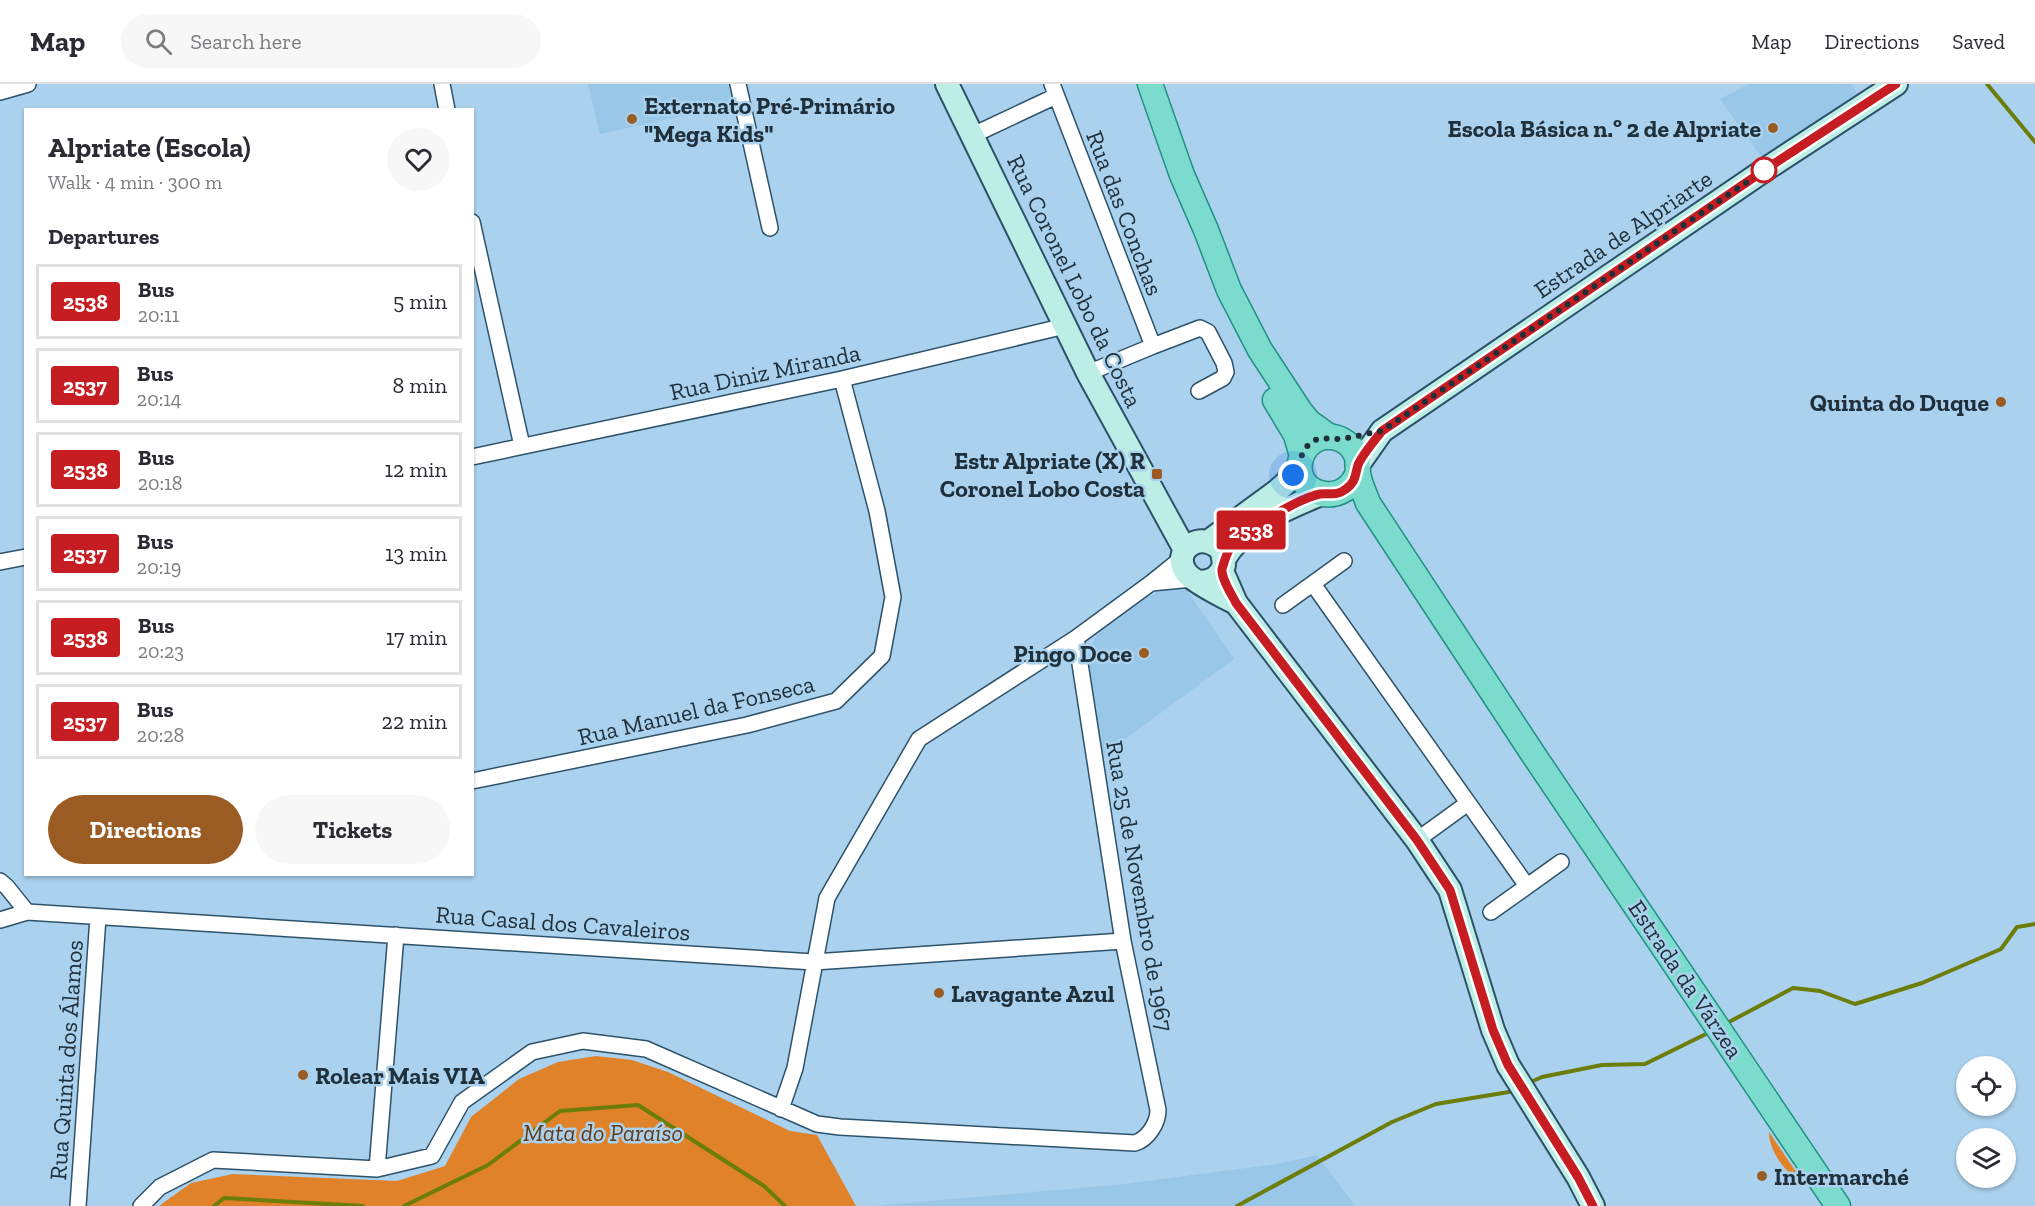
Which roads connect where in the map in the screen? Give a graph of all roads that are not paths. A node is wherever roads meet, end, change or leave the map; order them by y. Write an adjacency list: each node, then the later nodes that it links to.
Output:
1 (28, 84): 8 (street)
2 (442, 84): 9 (street)
3 (738, 84): 12 (street)
4 (947, 84): 10 (street, Rua Coronel Lobo da Costa)
5 (1150, 84): 11 (main road, Estrada da Várzea)
6 (1896, 84): 19 (street, Estrada de Alpriarte)
7 (1054, 90): 10 (street, Rua das Conchas); 15 (street, Rua das Conchas)
8 (0, 92)
9 (447, 108)
10 (973, 135): 14 (street, Rua Coronel Lobo da Costa)
11 (1182, 175): 20 (main road, Estrada da Várzea); 23 (main road, Estrada da Várzea)
12 (770, 228)
13 (474, 231): 21 (street)
14 (1065, 326): 16 (street, Rua Coronel Lobo da Costa); 17 (street, Rua Diniz Miranda)
15 (1153, 346): 16 (street); 18 (street)
16 (1088, 373): 26 (street, Rua Coronel Lobo da Costa)
17 (842, 379): 21 (street, Rua Diniz Miranda); 38 (street, Rua Manuel da Fonseca)
18 (1199, 391)
19 (1382, 431): 20 (street, Estrada de Alpriarte); 24 (street, Estrada de Alpriarte)
20 (1334, 438): 23 (main road); 24 (main road, Estrada da Várzea)
21 (522, 446): 22 (street, Rua Diniz Miranda)
22 (474, 457)
23 (1301, 461): 25 (main road, Estrada da Várzea); 26 (street)
24 (1358, 469): 25 (main road); 37 (main road, Estrada da Várzea)
25 (1326, 495): 30 (street); 37 (main road, Estrada da Várzea)
26 (1195, 547): 30 (street); 31 (street); 32 (street)
27 (24, 556): 29 (street)
28 (1344, 561): 33 (street)
29 (0, 562)
30 (1223, 565): 31 (street); 34 (street)
31 (1195, 580): 32 (street); 34 (street)
32 (1151, 584): 36 (street)
33 (1313, 584): 35 (street); 39 (street)
34 (1236, 603): 40 (street)
35 (1283, 605)
36 (1076, 638): 49 (street, Rua 25 de Novembro de 1967); 50 (street)
37 (1533, 753): 56 (main road, Estrada da Várzea)
38 (474, 781)
39 (1468, 803): 40 (street); 43 (street)
40 (1417, 840): 55 (street)
41 (1561, 862): 43 (street)
42 (0, 881): 44 (street)
43 (1527, 886): 45 (street)
44 (27, 912): 46 (street, Rua Casal dos Cavaleiros); 47 (street, Rua Casal dos Cavaleiros)
45 (1491, 912)
46 (98, 917): 48 (street, Rua Casal dos Cavaleiros); 53 (street, Rua Quinta dos Álamos)
47 (0, 920)
48 (396, 935): 50 (street, Rua Casal dos Cavaleiros); 52 (street)
49 (1123, 941): 50 (street, Rua Casal dos Cavaleiros); 51 (street, Rua 25 de Novembro de 1967)
50 (814, 962): 51 (street)
51 (780, 1109): 52 (street)
52 (377, 1169): 54 (street)
53 (78, 1206)
54 (141, 1206)
55 (1593, 1206)
56 (1838, 1206)

